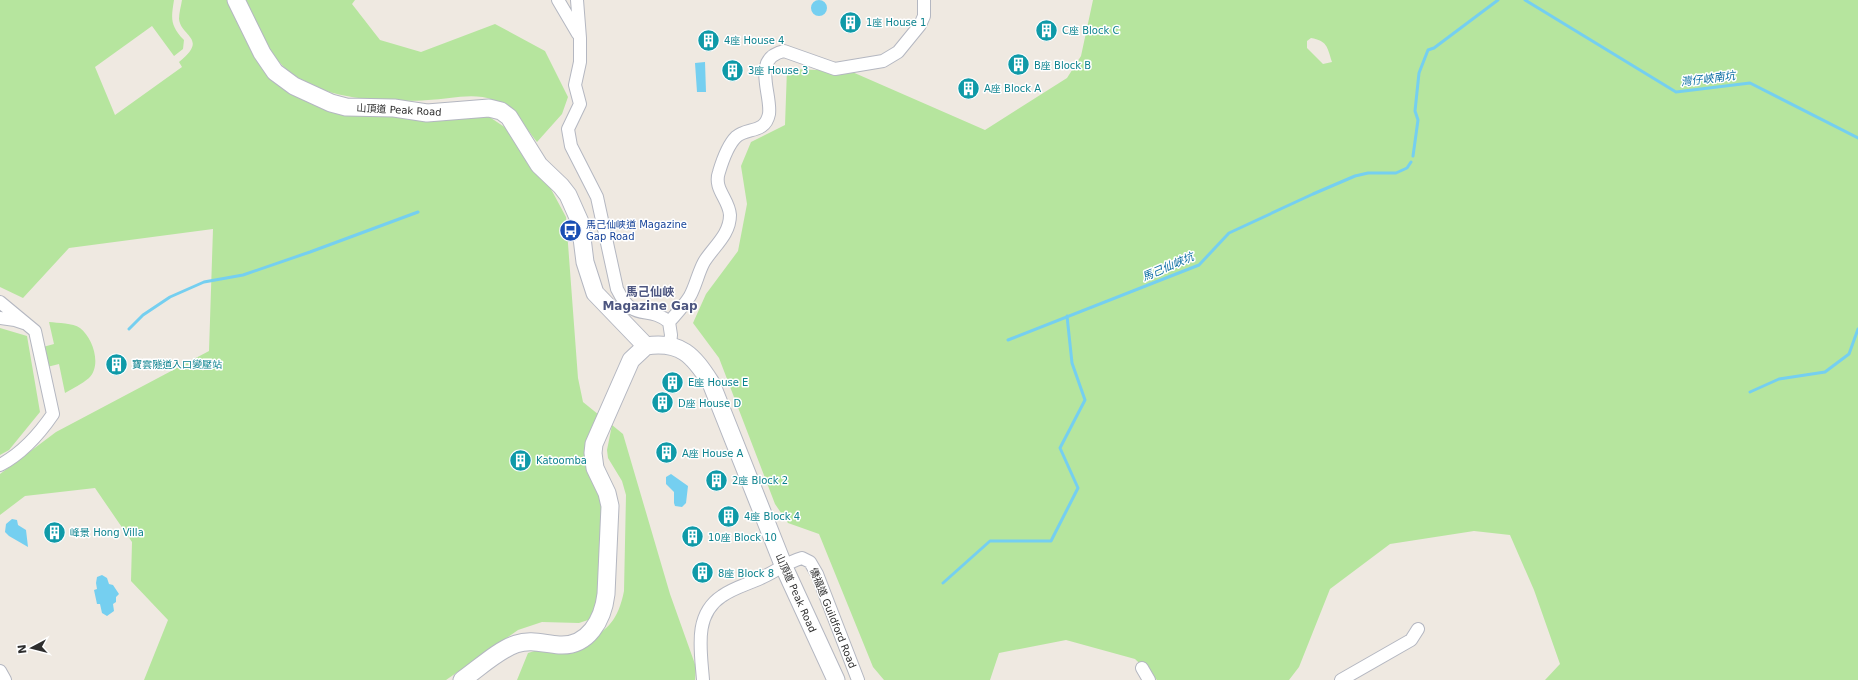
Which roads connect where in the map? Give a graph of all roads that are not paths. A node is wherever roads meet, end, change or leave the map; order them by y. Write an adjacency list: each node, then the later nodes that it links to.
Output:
1 (236, 0): 8 (main road, 山頂道 Peak Road)
2 (558, 0): 5 (street)
3 (577, 0): 5 (street)
4 (924, 0): 9 (street)
5 (580, 38): 9 (street)
6 (0, 302): 10 (street)
7 (0, 318): 10 (street)
8 (623, 321): 12 (main road, 山頂道 Peak Road); 13 (main road)
9 (669, 322): 11 (street)
10 (28, 324): 14 (street)
11 (670, 344): 12 (main road); 15 (main road, 山頂道 Peak Road)
12 (646, 346): 13 (main road)
13 (625, 374): 20 (main road)
14 (0, 466)
15 (784, 567): 21 (street); 22 (main road, 山頂道 Peak Road); 23 (street, 僑福道 Guildford Road)
16 (1418, 629): 25 (street)
17 (1142, 668): 24 (street)
18 (0, 671): 19 (street)
19 (5, 680)
20 (462, 680)
21 (703, 680)
22 (836, 680)
23 (858, 680)
24 (1149, 680)
25 (1341, 680)

